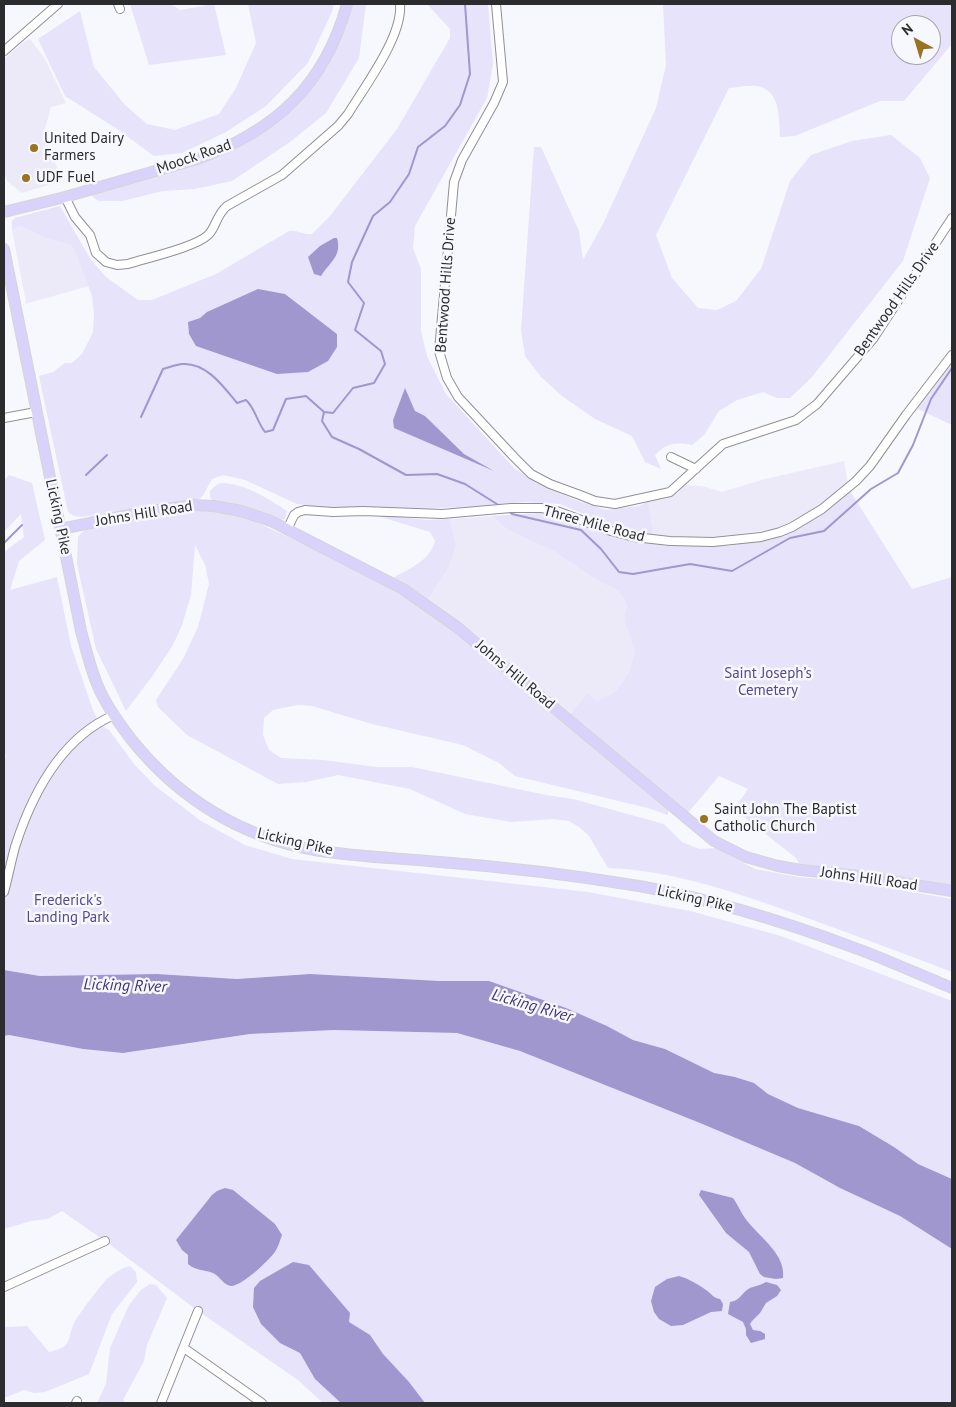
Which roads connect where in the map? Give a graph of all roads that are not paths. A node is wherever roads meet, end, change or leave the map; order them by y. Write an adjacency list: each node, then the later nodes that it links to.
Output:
1 (58, 4): 5 (street)
2 (347, 4): 6 (main road, Moock Road)
3 (400, 4): 6 (street)
4 (496, 4): 14 (street, Bentwood Hills Drive)
5 (4, 51)
6 (65, 197): 7 (main road, Moock Road)
7 (4, 212)
8 (952, 218): 14 (street, Bentwood Hills Drive)
9 (4, 250): 11 (main road, Licking Pike)
10 (952, 355): 16 (street, Three Mile Road)
11 (36, 412): 12 (street); 15 (main road, Licking Pike)
12 (4, 418)
13 (671, 458): 14 (street)
14 (696, 469)
15 (60, 529): 16 (main road, Johns Hill Road); 17 (main road, Licking Pike)
16 (287, 530): 18 (main road, Johns Hill Road)
17 (114, 715): 19 (street); 20 (main road, Licking Pike)
18 (952, 891)
19 (4, 892)
20 (952, 988)
21 (105, 1241): 22 (street)
22 (4, 1287)
23 (198, 1312): 24 (street)
24 (184, 1348): 25 (street); 26 (street)
25 (163, 1400)
26 (262, 1403)

